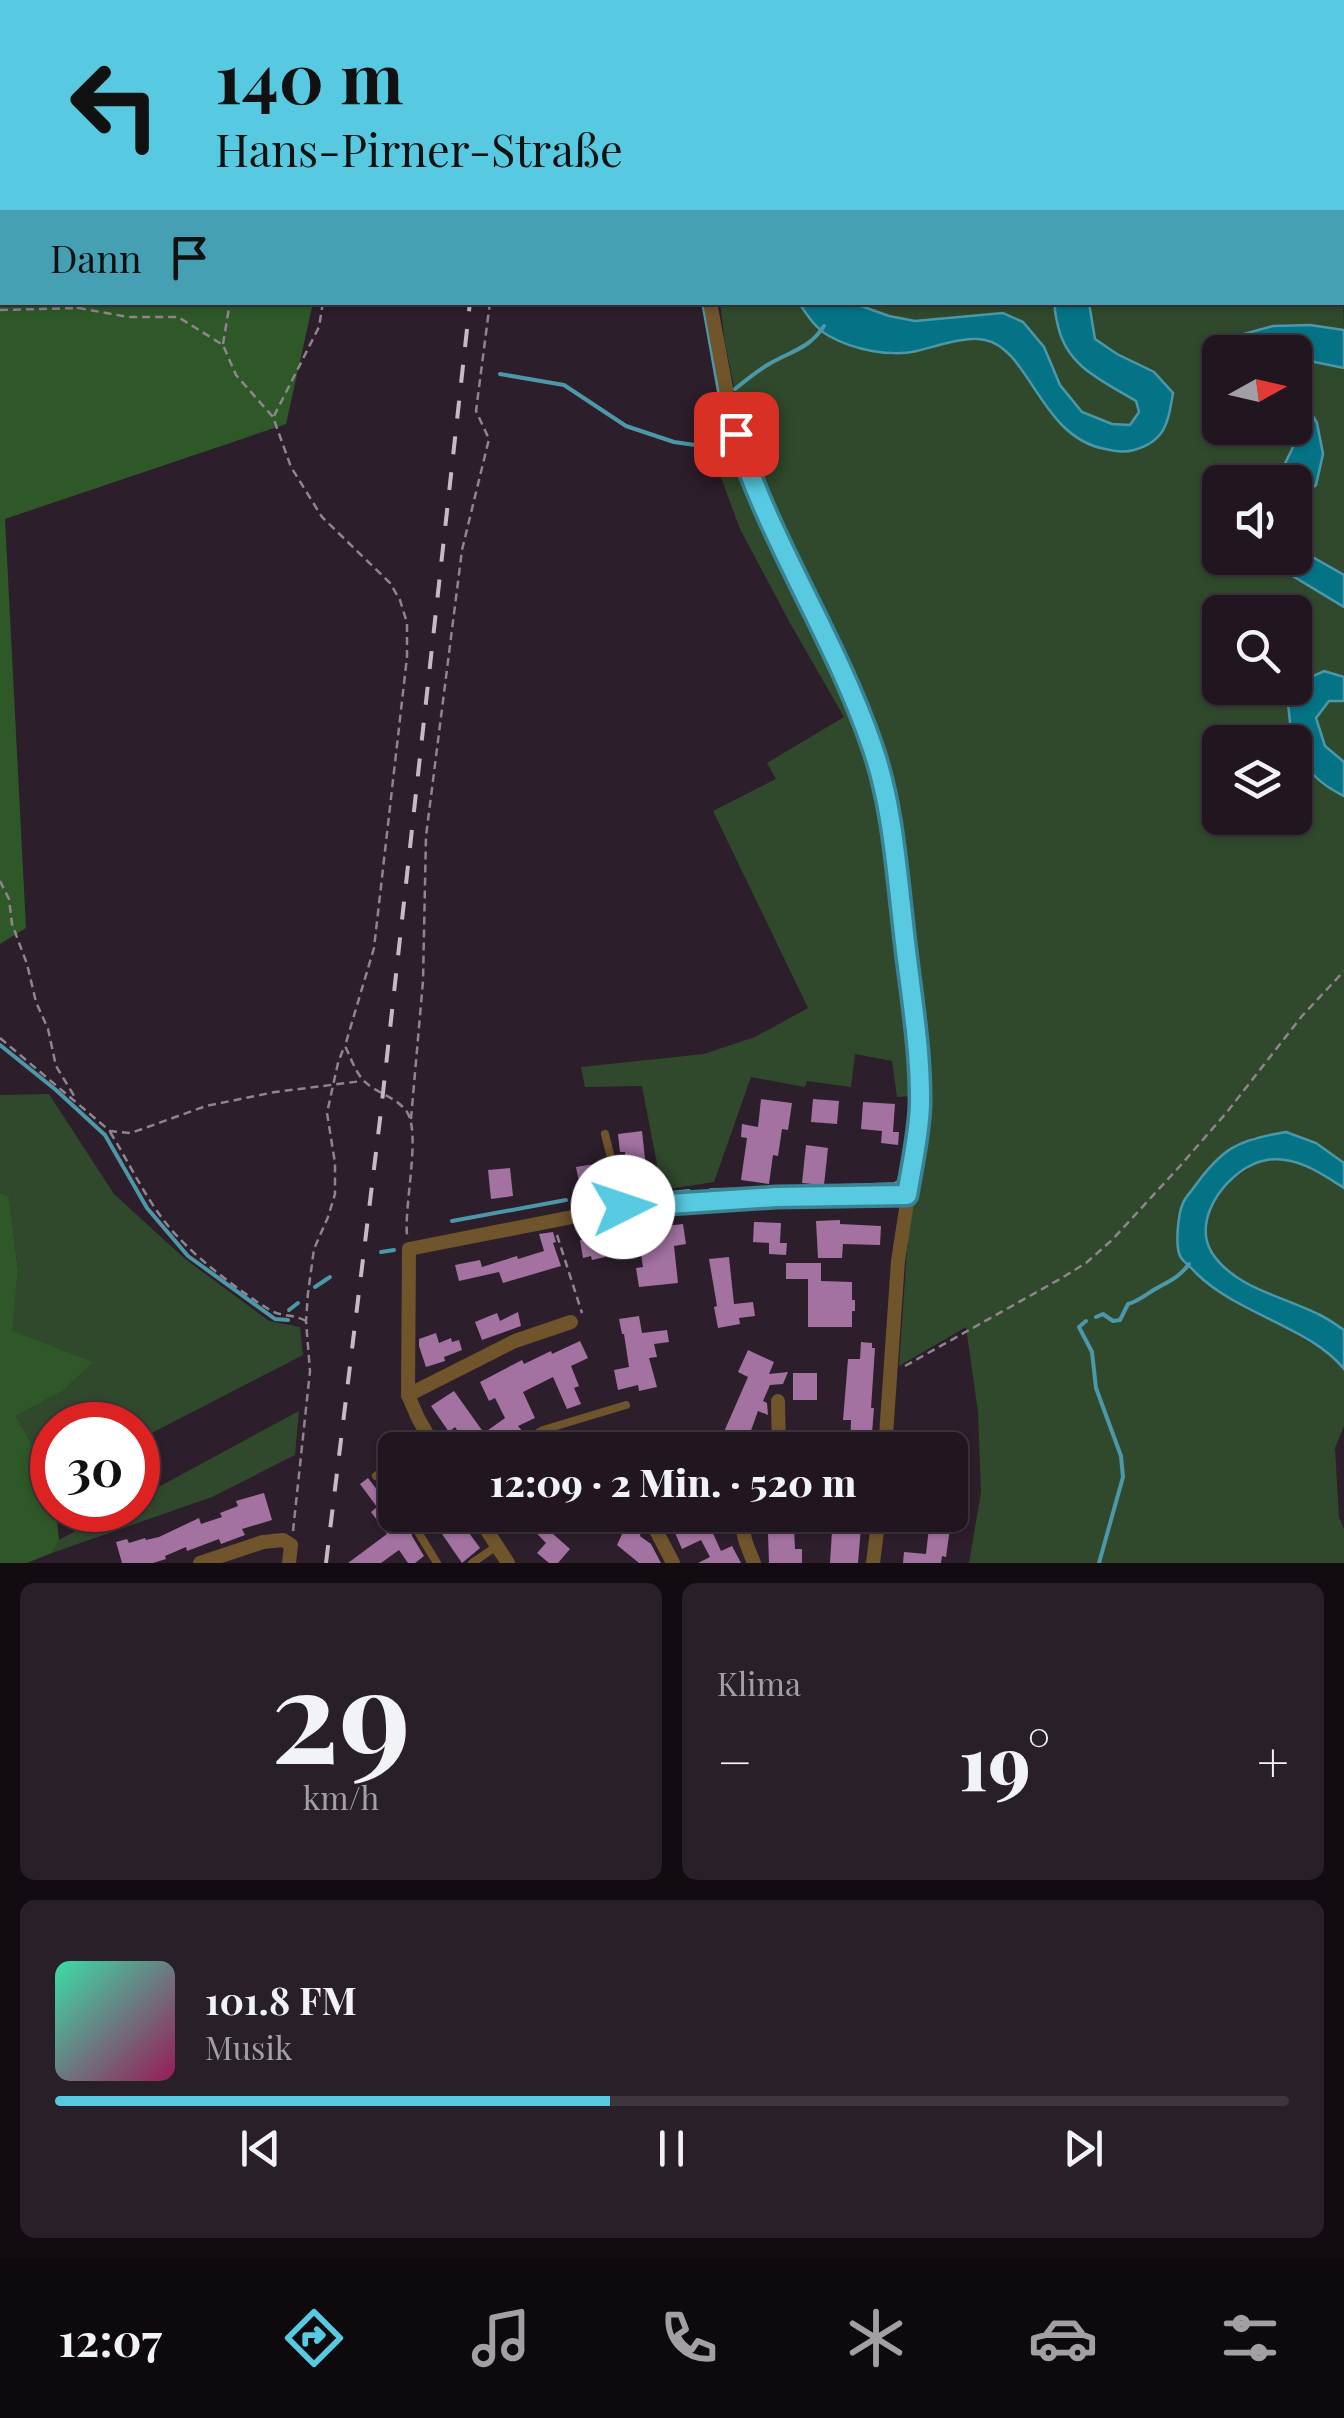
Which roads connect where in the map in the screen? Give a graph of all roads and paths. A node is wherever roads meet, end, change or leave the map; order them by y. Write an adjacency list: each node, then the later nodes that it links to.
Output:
1 (72, 305): 6 (path)
2 (230, 305): 8 (path)
3 (323, 305): 9 (path)
4 (490, 305): 17 (path)
5 (711, 305): 20 (street)
6 (79, 308): 7 (path); 8 (path)
7 (0, 310)
8 (223, 345): 9 (path)
9 (273, 417): 13 (path)
10 (0, 880): 16 (path)
11 (1344, 971): 26 (path)
12 (0, 1038): 16 (path)
13 (344, 1046): 14 (path); 15 (path)
14 (363, 1080): 15 (path); 17 (path)
15 (333, 1084): 18 (path); 24 (path)
16 (79, 1104): 18 (path)
17 (411, 1120): 23 (path)
18 (110, 1131): 24 (path)
19 (604, 1134): 21 (lane)
20 (907, 1195): 21 (street); 26 (street)
21 (623, 1207): 22 (street)
22 (552, 1219): 25 (path); 27 (street)
23 (406, 1232)
24 (306, 1321): 34 (path)
25 (571, 1322): 27 (street)
26 (889, 1376): 33 (street)
27 (408, 1395): 30 (street)
28 (778, 1400): 32 (street)
29 (626, 1405): 31 (lane)
30 (426, 1432)
31 (540, 1432)
32 (779, 1432)
33 (886, 1432)
34 (295, 1521)
35 (418, 1532): 43 (lane)
36 (488, 1532): 40 (street)
37 (657, 1532): 46 (street)
38 (742, 1532): 47 (street)
39 (878, 1532): 48 (street)
40 (497, 1546): 44 (lane); 45 (street)
41 (200, 1563): 42 (street)
42 (289, 1563)
43 (438, 1563)
44 (472, 1563)
45 (508, 1563)
46 (673, 1563)
47 (754, 1563)
48 (873, 1563)

